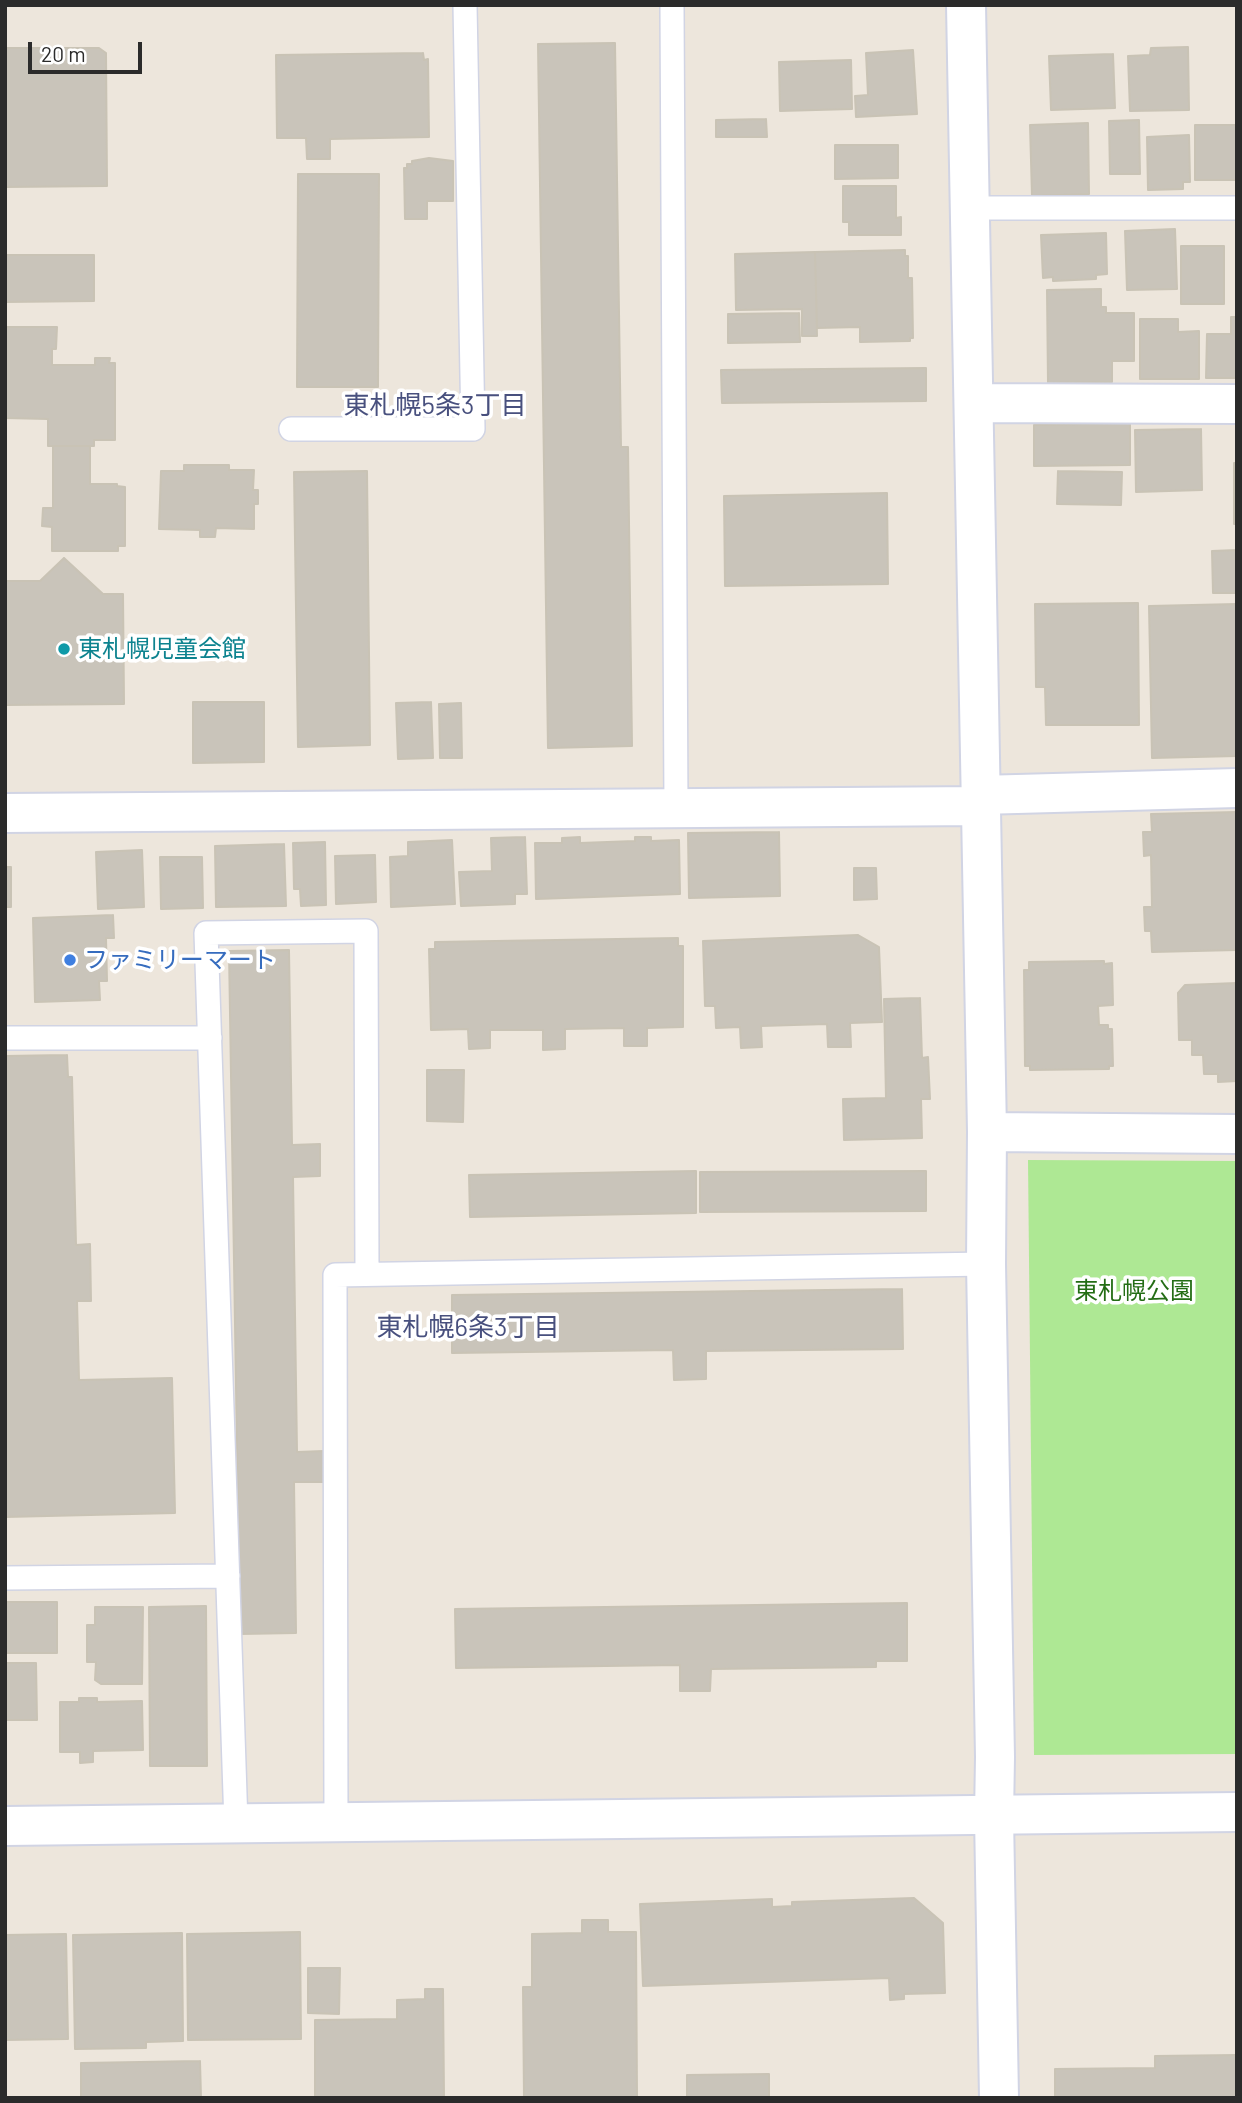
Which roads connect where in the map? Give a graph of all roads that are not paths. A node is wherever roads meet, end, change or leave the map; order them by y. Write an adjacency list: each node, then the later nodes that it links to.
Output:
1 (465, 5): 8 (lane)
2 (672, 5): 11 (lane)
3 (966, 5): 4 (street)
4 (972, 208): 5 (lane); 6 (street)
5 (1237, 208)
6 (975, 403): 7 (street); 10 (street)
7 (1237, 404)
8 (291, 429)
9 (1237, 788): 10 (street)
10 (981, 800): 11 (street); 15 (street)
11 (676, 808): 12 (street)
12 (5, 813)
13 (5, 1038): 14 (lane)
14 (211, 1038): 18 (lane); 19 (lane)
15 (987, 1132): 16 (street); 17 (street)
16 (1237, 1134)
17 (986, 1264): 18 (lane); 22 (street)
18 (367, 1274): 23 (lane)
19 (228, 1576): 20 (lane); 24 (lane)
20 (5, 1578)
21 (1237, 1812): 22 (street)
22 (994, 1816): 23 (street); 26 (street)
23 (336, 1823): 24 (street)
24 (236, 1824): 25 (street)
25 (5, 1826)
26 (999, 2098)

